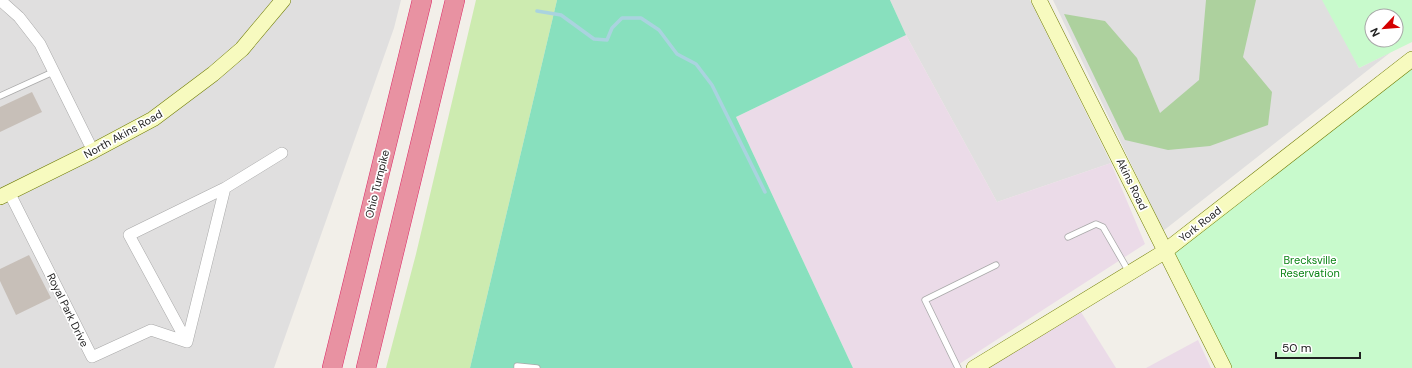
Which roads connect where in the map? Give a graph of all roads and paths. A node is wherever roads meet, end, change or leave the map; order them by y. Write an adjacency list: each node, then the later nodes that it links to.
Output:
1 (0, 0): 7 (street)
2 (283, 0): 9 (street, North Akins Road)
3 (422, 0): 18 (highway, Ohio Turnpike)
4 (455, 0): 19 (highway)
5 (1039, 0): 14 (street, Akins Road)
6 (1412, 59): 14 (street, York Road)
7 (53, 72): 8 (lane); 9 (street)
8 (0, 96)
9 (93, 151): 12 (street, North Akins Road)
10 (282, 153): 11 (street)
11 (225, 188): 17 (street); 17 (street)
12 (5, 194): 17 (street, Royal Park Drive)
13 (1068, 237): 16 (lane)
14 (1164, 252): 16 (street, York Road); 24 (street, Akins Road)
15 (996, 265): 22 (lane)
16 (1130, 274): 23 (street, York Road)
17 (187, 342)
18 (332, 368)
19 (366, 368)
20 (517, 368): 21 (lane)
21 (537, 368)
22 (958, 368)
23 (974, 368)
24 (1224, 368)

